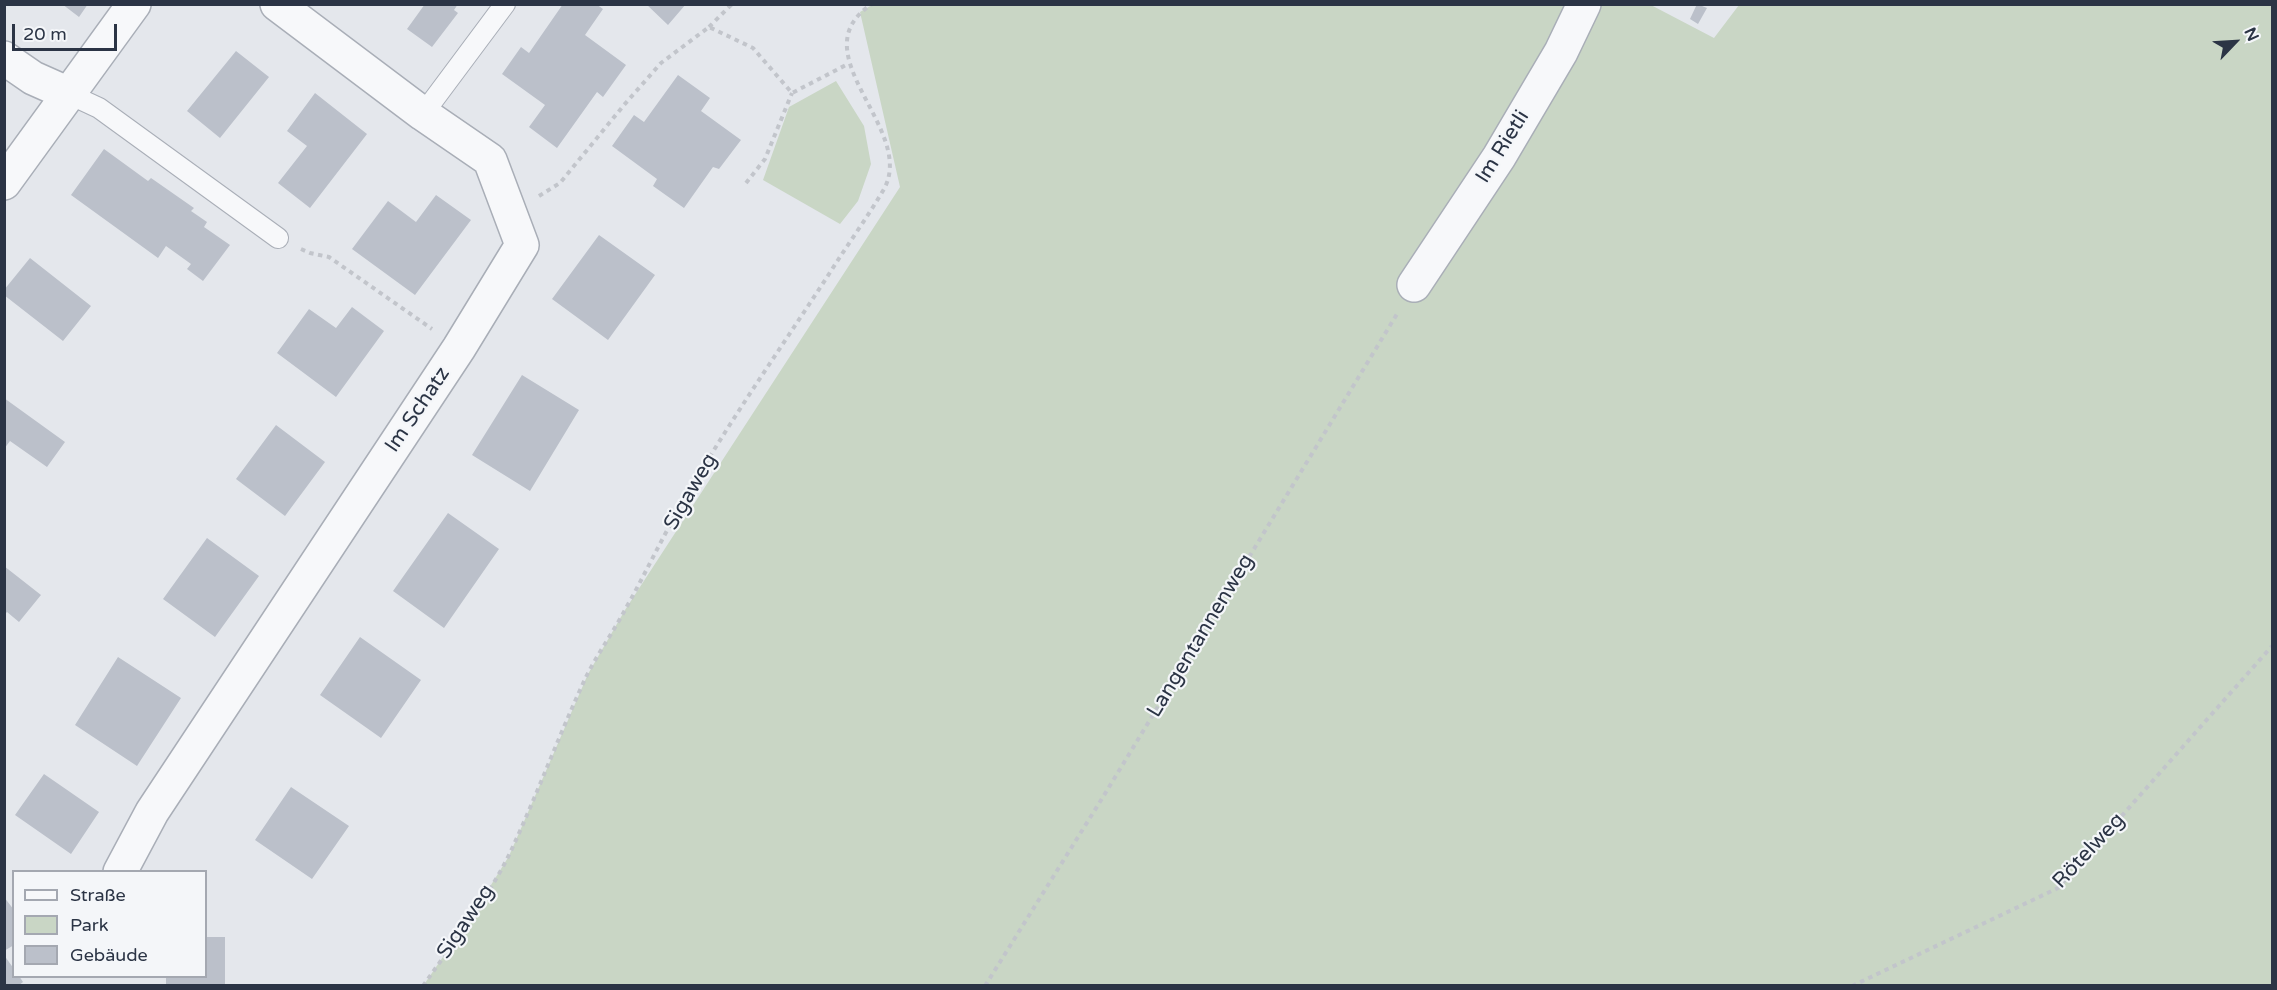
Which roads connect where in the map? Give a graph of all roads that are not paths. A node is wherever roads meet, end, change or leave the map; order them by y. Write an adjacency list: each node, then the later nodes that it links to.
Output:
1 (134, 4): 6 (street)
2 (277, 4): 7 (street, Im Schatz)
3 (506, 4): 7 (lane)
4 (1584, 4): 10 (street, Im Rietli)
5 (4, 58): 6 (street)
6 (69, 94): 8 (street); 9 (lane)
7 (423, 114): 11 (street, Im Schatz)
8 (4, 183)
9 (278, 238)
10 (1414, 285)
11 (121, 870)

